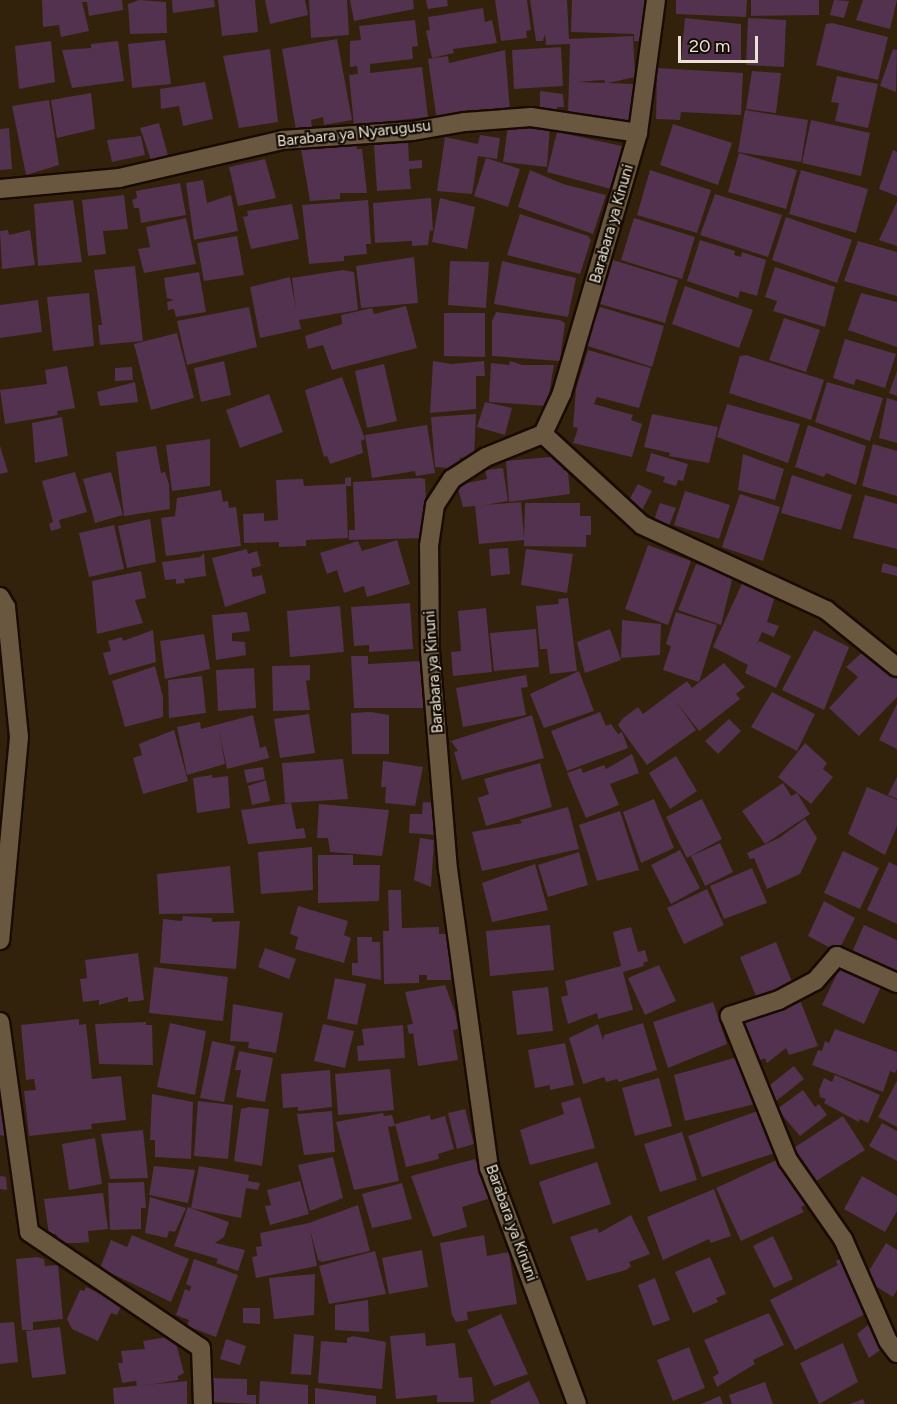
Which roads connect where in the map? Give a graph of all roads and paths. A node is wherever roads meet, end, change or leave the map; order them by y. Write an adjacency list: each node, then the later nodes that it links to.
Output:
1 (656, 0): 2 (street, Barabara ya Kinuni)
2 (638, 133): 3 (street, Barabara ya Nyarugusu); 4 (street, Barabara ya Kinuni)
3 (0, 189)
4 (543, 434): 6 (street); 12 (street, Barabara ya Kinuni)
5 (0, 597): 7 (street)
6 (897, 667)
7 (0, 940)
8 (897, 983): 10 (street)
9 (0, 1022): 11 (street)
10 (897, 1353)
11 (203, 1404)
12 (577, 1404)

